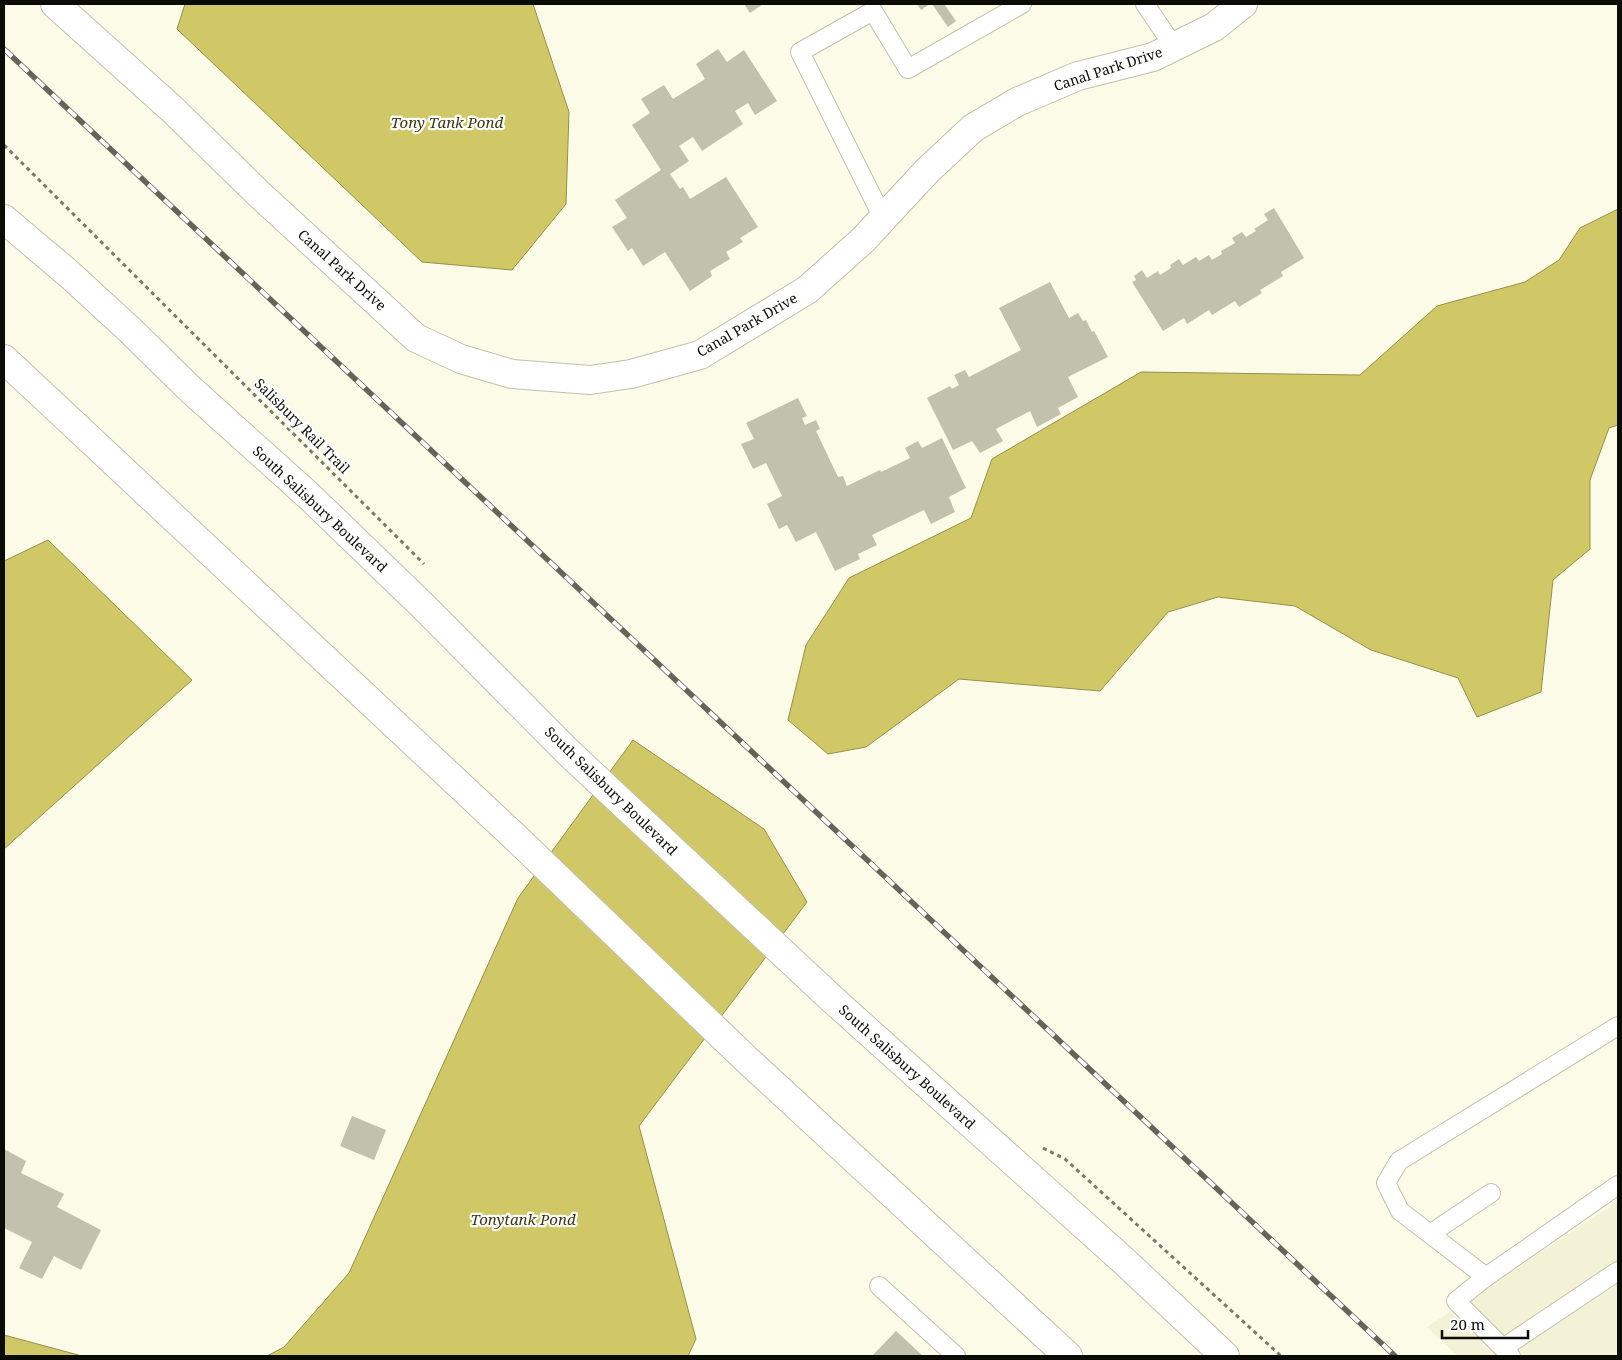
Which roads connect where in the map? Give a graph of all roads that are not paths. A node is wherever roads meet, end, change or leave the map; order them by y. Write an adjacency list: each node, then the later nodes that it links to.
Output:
1 (55, 4): 7 (main road, Canal Park Drive)
2 (1022, 4): 7 (lane)
3 (1145, 4): 5 (lane)
4 (1243, 4): 5 (main road, Canal Park Drive)
5 (1174, 47): 7 (main road, Canal Park Drive)
6 (4, 218): 19 (main road, South Salisbury Boulevard)
7 (882, 218)
8 (4, 359): 18 (main road)
9 (1618, 1026): 12 (lane)
10 (1618, 1185): 14 (lane)
11 (1491, 1193): 12 (lane)
12 (1430, 1234): 14 (lane)
13 (1618, 1271): 16 (lane)
14 (1486, 1277): 16 (lane)
15 (879, 1286): 17 (lane)
16 (1507, 1352)
17 (956, 1356)
18 (1068, 1356)
19 (1225, 1356)

